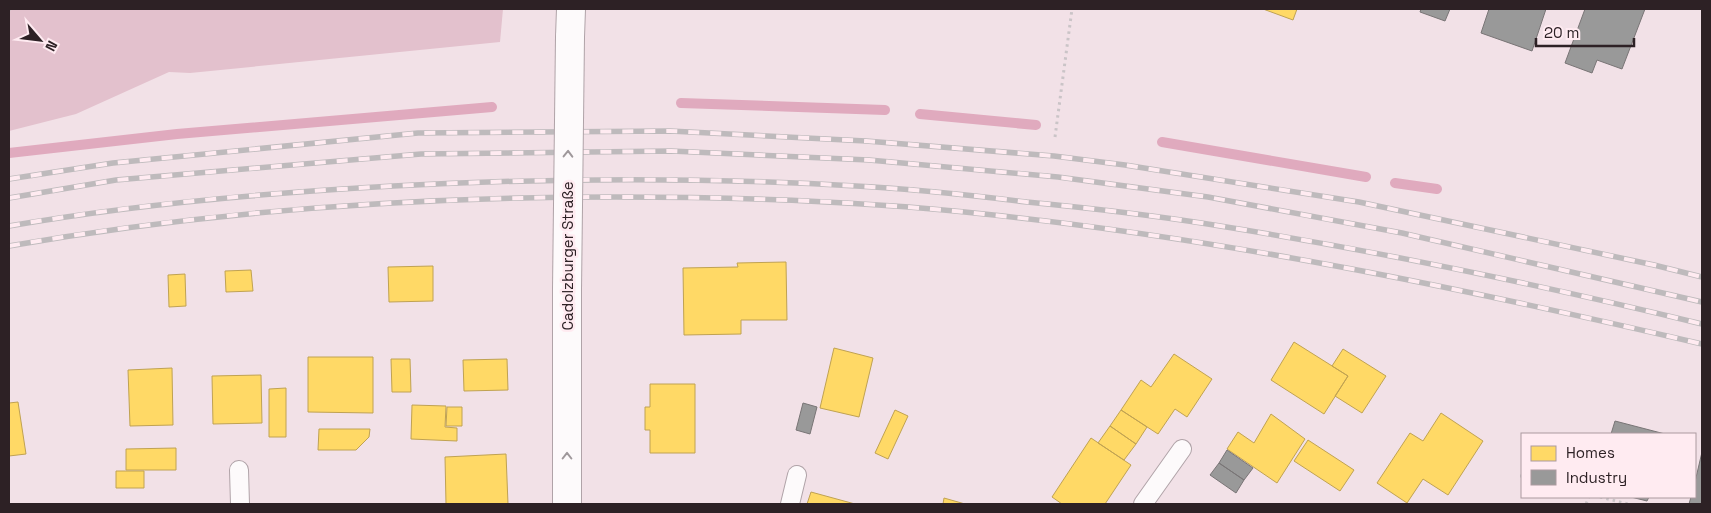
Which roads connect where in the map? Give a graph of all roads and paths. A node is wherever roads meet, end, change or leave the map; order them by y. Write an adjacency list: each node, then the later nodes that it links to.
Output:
1 (571, 9): 9 (street, Cadolzburger Straße, one-way to 1, bridge)
2 (1072, 9): 3 (path)
3 (1055, 137)
4 (1182, 449): 11 (lane)
5 (239, 470): 8 (lane)
6 (797, 475): 10 (lane)
7 (1604, 498): 12 (path)
8 (240, 504)
9 (566, 504)
10 (790, 504)
11 (1143, 504)
12 (1628, 504)

